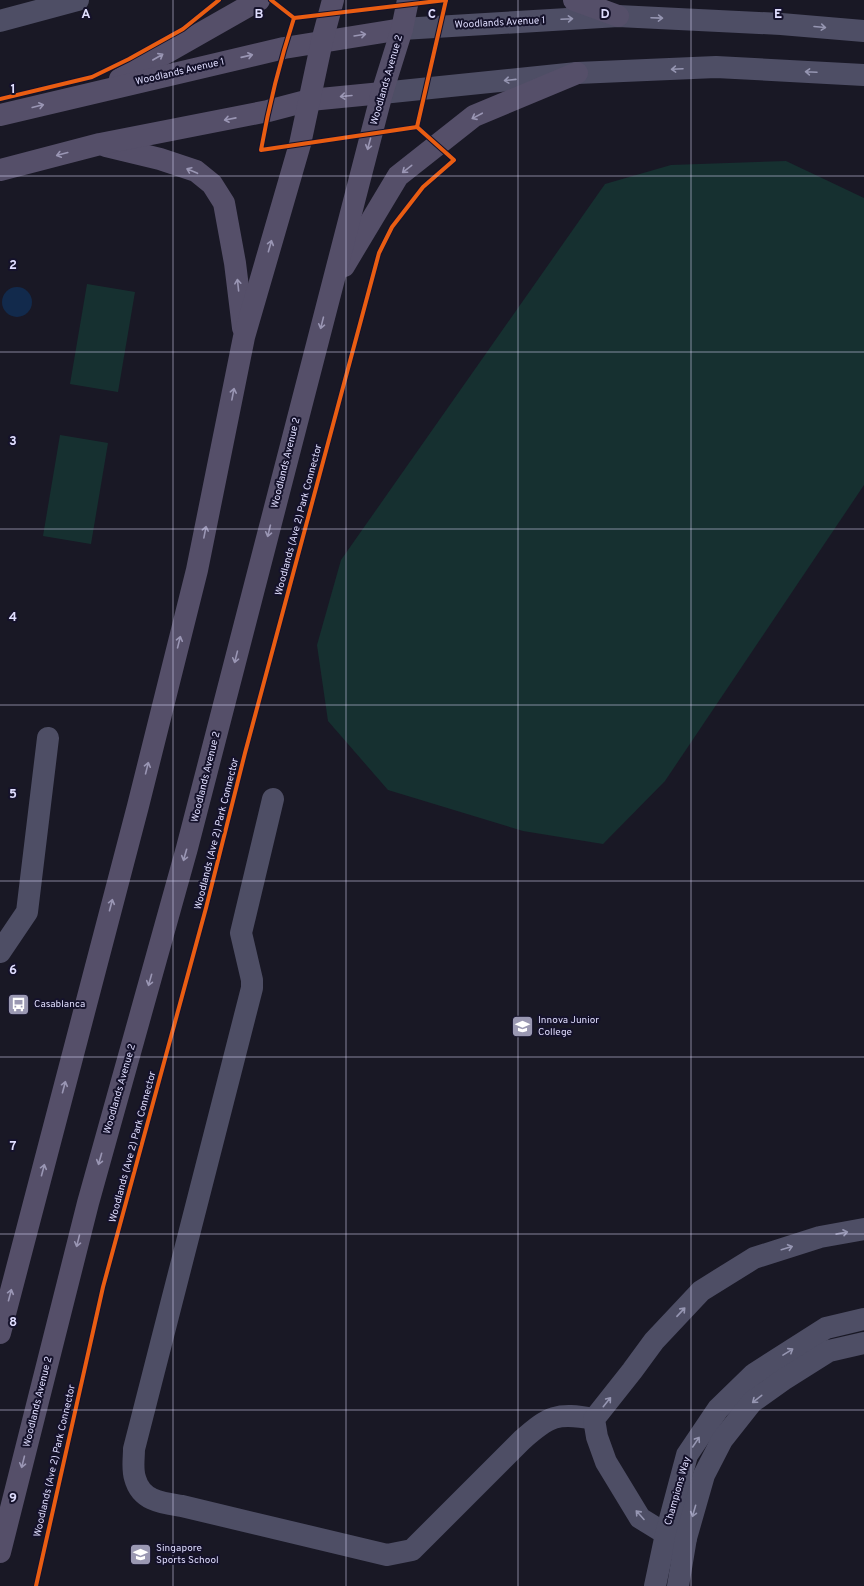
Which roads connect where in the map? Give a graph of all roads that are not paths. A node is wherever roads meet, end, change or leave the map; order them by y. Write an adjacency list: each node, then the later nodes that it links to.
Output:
1 (78, 0): 6 (street)
2 (259, 0): 14 (main road, one-way to 2)
3 (333, 0): 11 (main road)
4 (408, 0): 9 (main road, Woodlands Avenue 2)
5 (574, 0): 7 (main road)
6 (48, 4): 8 (street)
7 (618, 16): 9 (street, Woodlands Avenue 1, one-way to 7); 10 (street, Woodlands Avenue 1, one-way to 10)
8 (0, 21)
9 (402, 29): 11 (main road, Woodlands Avenue 1, one-way to 9); 15 (main road, Woodlands Avenue 2)
10 (864, 31)
11 (322, 41): 14 (main road, Woodlands Avenue 1, one-way to 11); 16 (main road)
12 (577, 73): 13 (street, one-way to 12); 15 (street, one-way to 15); 20 (main road, one-way to 20)
13 (864, 75)
14 (100, 90): 17 (main road, Woodlands Avenue 1, one-way to 14)
15 (382, 93): 16 (main road, one-way to 16); 20 (main road, Woodlands Avenue 2, one-way to 20)
16 (310, 100): 18 (main road, one-way to 18); 21 (main road, one-way to 16)
17 (0, 115)
18 (100, 144): 19 (main road, one-way to 19); 21 (main road, one-way to 18)
19 (0, 170)
20 (332, 286): 31 (main road, Woodlands Avenue 2, one-way to 31)
21 (244, 337): 27 (main road, one-way to 21)
22 (48, 738): 24 (street)
23 (272, 799): 29 (street)
24 (0, 952)
25 (864, 1229): 29 (street, one-way to 25)
26 (864, 1319): 30 (street, Champions Way, one-way to 26)
27 (0, 1333)
28 (864, 1342): 30 (street, Champions Way, one-way to 30)
29 (594, 1419): 30 (street, one-way to 29)
30 (676, 1536): 32 (street, Champions Way); 33 (street, Champions Way)
31 (0, 1552)
32 (656, 1586)
33 (678, 1586)

